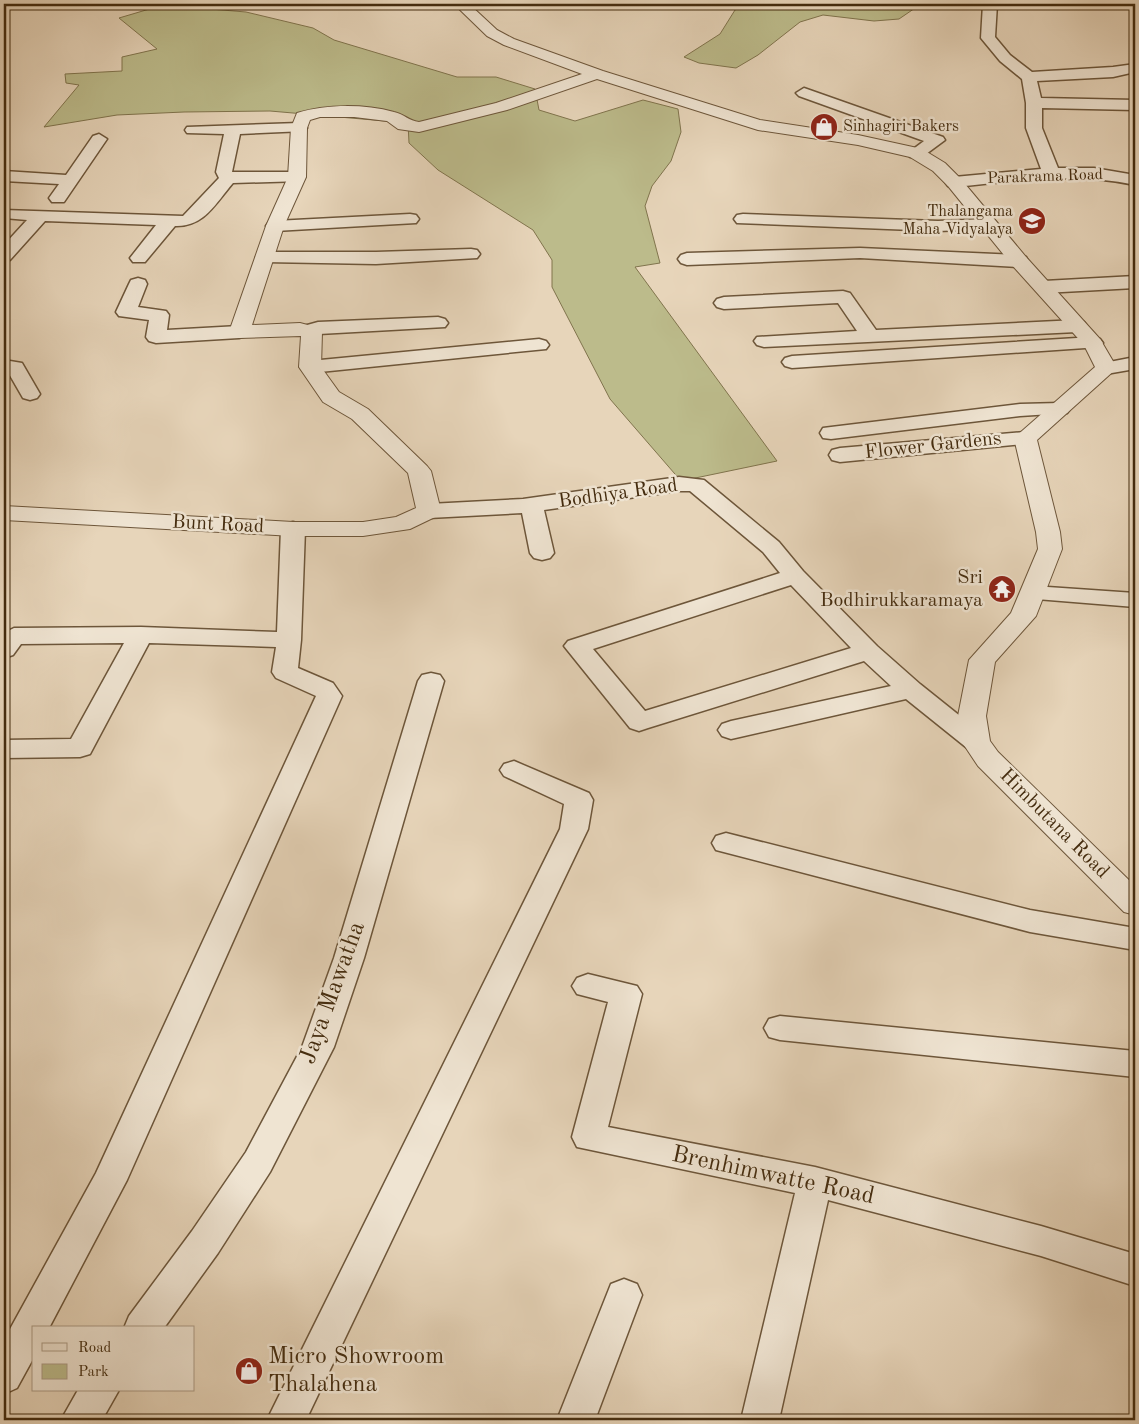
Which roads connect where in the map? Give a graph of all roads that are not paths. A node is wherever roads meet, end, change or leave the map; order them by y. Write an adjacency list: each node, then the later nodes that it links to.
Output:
1 (462, 4): 4 (street)
2 (990, 4): 5 (street)
3 (1135, 69): 5 (street)
4 (596, 74): 9 (street); 13 (street)
5 (1029, 77): 7 (street)
6 (804, 93): 13 (street)
7 (1034, 103): 8 (street); 14 (street)
8 (1135, 105)
9 (299, 128): 10 (street); 16 (street)
10 (233, 129): 11 (street); 18 (street)
11 (193, 130)
12 (99, 139): 19 (street)
13 (916, 153): 20 (street)
14 (1052, 175): 17 (street, Parakrama Road); 20 (street, Parakrama Road)
15 (4, 176): 19 (street)
16 (298, 177): 18 (street); 28 (street)
17 (1133, 178)
18 (228, 179): 26 (street)
19 (72, 180): 21 (street)
20 (954, 182): 27 (street)
21 (58, 198)
22 (10, 214): 23 (street)
23 (41, 215): 26 (street); 30 (street)
24 (410, 219): 28 (street)
25 (743, 219): 27 (street)
26 (170, 220): 32 (street)
27 (988, 224): 34 (street)
28 (275, 226): 31 (street)
29 (471, 254): 31 (street)
30 (4, 256)
31 (265, 257): 42 (street)
32 (139, 258)
33 (687, 259): 34 (street)
34 (1020, 261): 37 (street)
35 (1135, 282): 37 (street)
36 (138, 284): 42 (street)
37 (1044, 288): 40 (street)
38 (724, 303): 43 (street)
39 (438, 323): 41 (street)
40 (1077, 326): 43 (street); 45 (street)
41 (307, 331): 42 (street); 50 (street)
42 (239, 332)
43 (871, 336): 44 (street)
44 (764, 341)
45 (1093, 343): 47 (street); 51 (street)
46 (538, 345): 50 (street)
47 (792, 362)
48 (1135, 362): 51 (street)
49 (4, 366): 52 (street)
50 (310, 368): 58 (street)
51 (1106, 368): 53 (street)
52 (30, 394)
53 (1060, 409): 54 (street); 55 (street)
54 (831, 433)
55 (1025, 438): 56 (street, Flower Gardens); 63 (street)
56 (840, 455)
57 (532, 506): 58 (street, Bodhiya Road); 61 (street); 62 (street, Bodhiya Road)
58 (429, 511): 60 (street, Bunt Road)
59 (4, 513): 60 (street, Bunt Road)
60 (293, 529): 66 (street)
61 (542, 554)
62 (795, 576): 68 (street, Bodhiya Road); 68 (street)
63 (1033, 593): 64 (street); 72 (street)
64 (1135, 600)
65 (141, 635): 66 (street); 67 (street); 73 (street)
66 (289, 640): 85 (street)
67 (4, 650)
68 (868, 651): 70 (street, Bodhiya Road)
69 (431, 681): 84 (street, Jaya Mawatha)
70 (911, 690): 71 (street); 72 (street, Bodhiya Road)
71 (732, 730)
72 (976, 742): 76 (street, Himbutana Road)
73 (4, 749)
74 (514, 770): 88 (street)
75 (726, 842): 77 (street)
76 (1135, 904)
77 (1135, 939)
78 (588, 986): 81 (street, Brenhimwatte Road)
79 (780, 1028): 80 (street)
80 (1135, 1064)
81 (815, 1182): 82 (street, Brenhimwatte Road); 90 (street)
82 (1135, 1270)
83 (624, 1295): 89 (street)
84 (143, 1326)
85 (4, 1376)
86 (99, 1392): 87 (street)
87 (80, 1420)
88 (286, 1420)
89 (576, 1420)
90 (760, 1420)

